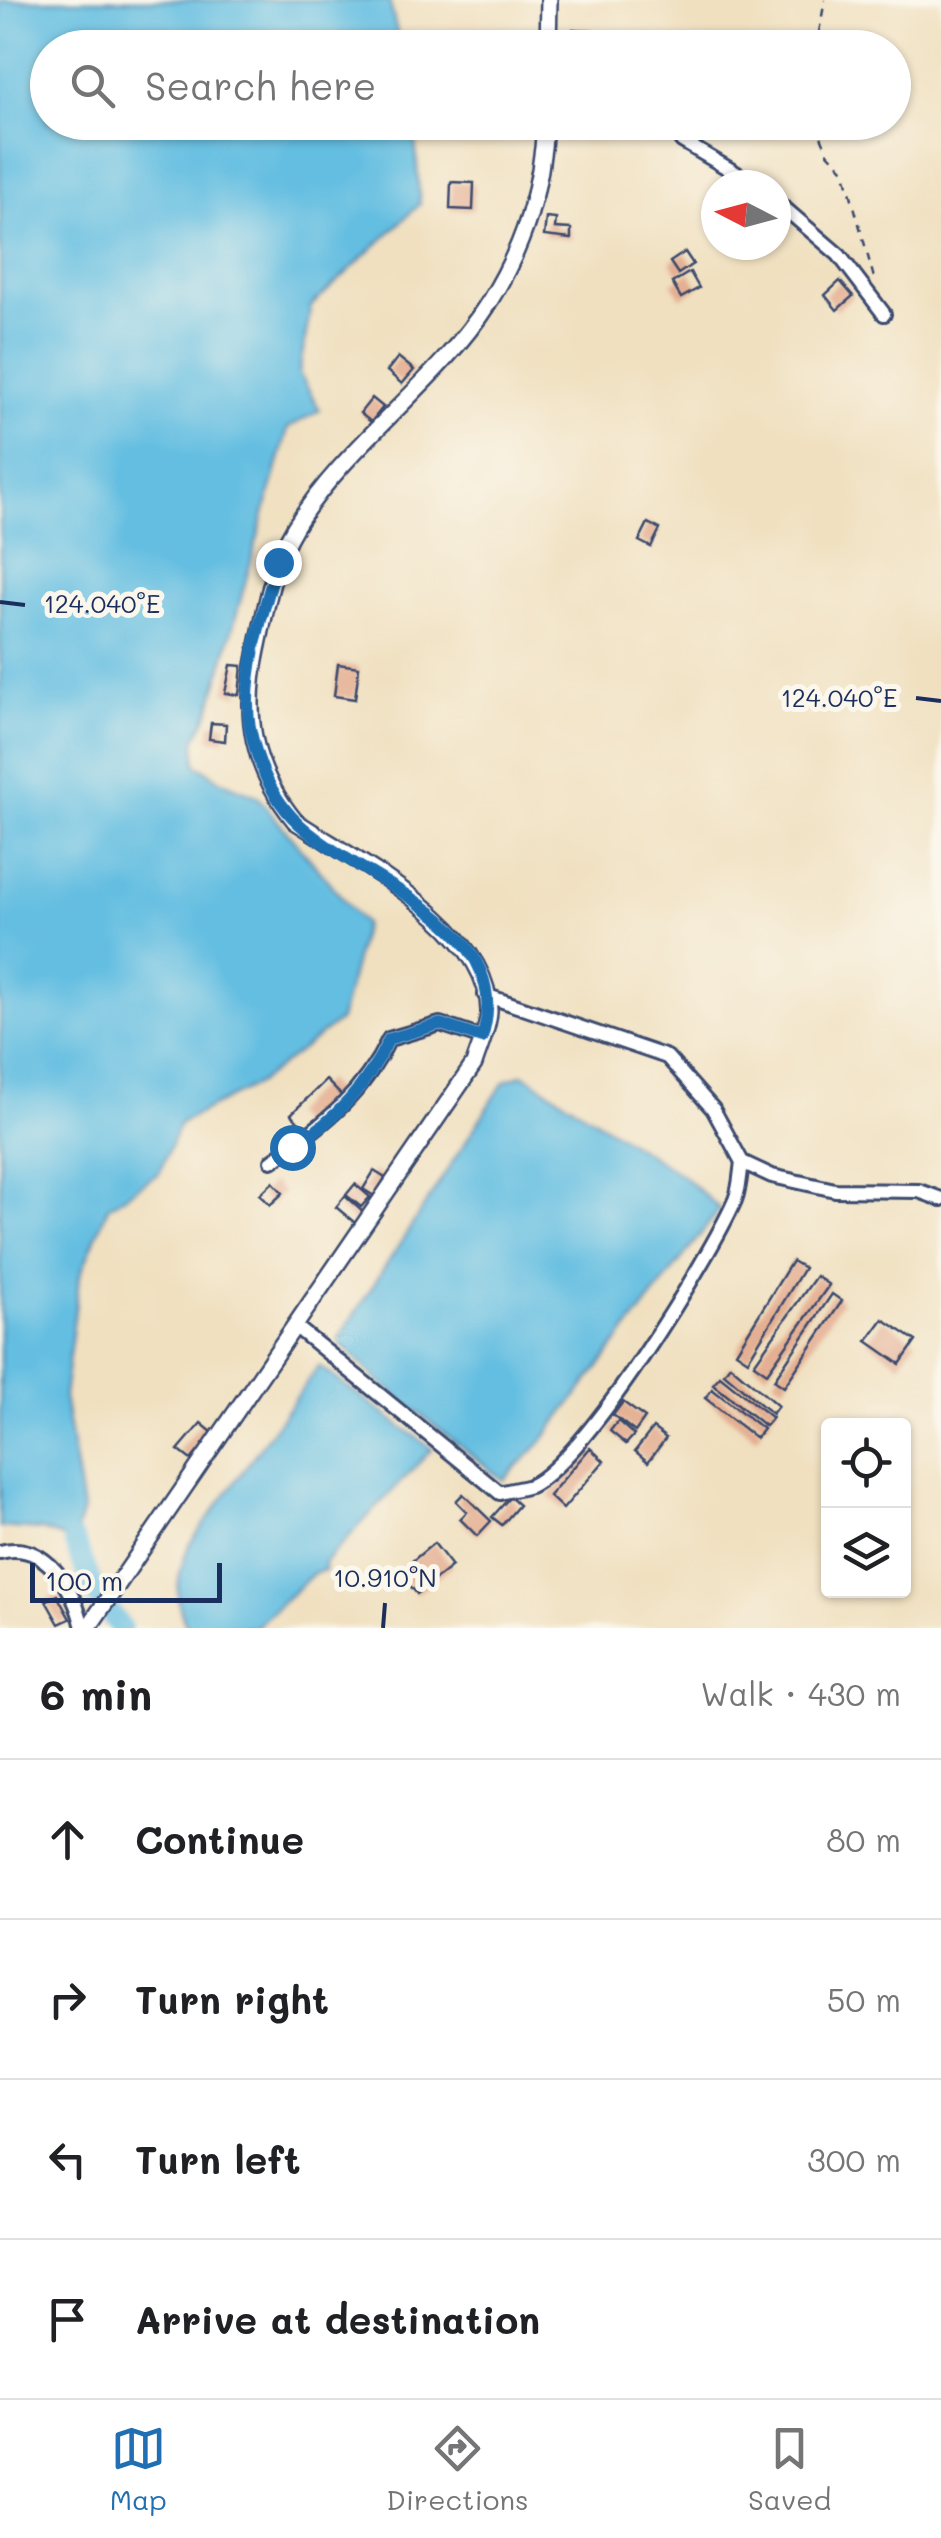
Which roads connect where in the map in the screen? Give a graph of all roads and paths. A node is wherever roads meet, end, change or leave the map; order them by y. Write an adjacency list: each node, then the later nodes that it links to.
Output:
1 (549, 0): 3 (main road)
2 (825, 0): 4 (path)
3 (548, 30)
4 (819, 30)
5 (543, 140): 12 (main road)
6 (682, 140): 8 (street)
7 (823, 140): 10 (path)
8 (731, 170)
9 (791, 213): 11 (street)
10 (876, 283)
11 (884, 314)
12 (485, 995): 13 (main road); 15 (street)
13 (482, 1038): 14 (street); 17 (main road)
14 (272, 1161)
15 (742, 1162): 16 (street); 17 (street)
16 (941, 1199)
17 (295, 1326): 19 (main road)
18 (0, 1552): 19 (street)
19 (89, 1625)

